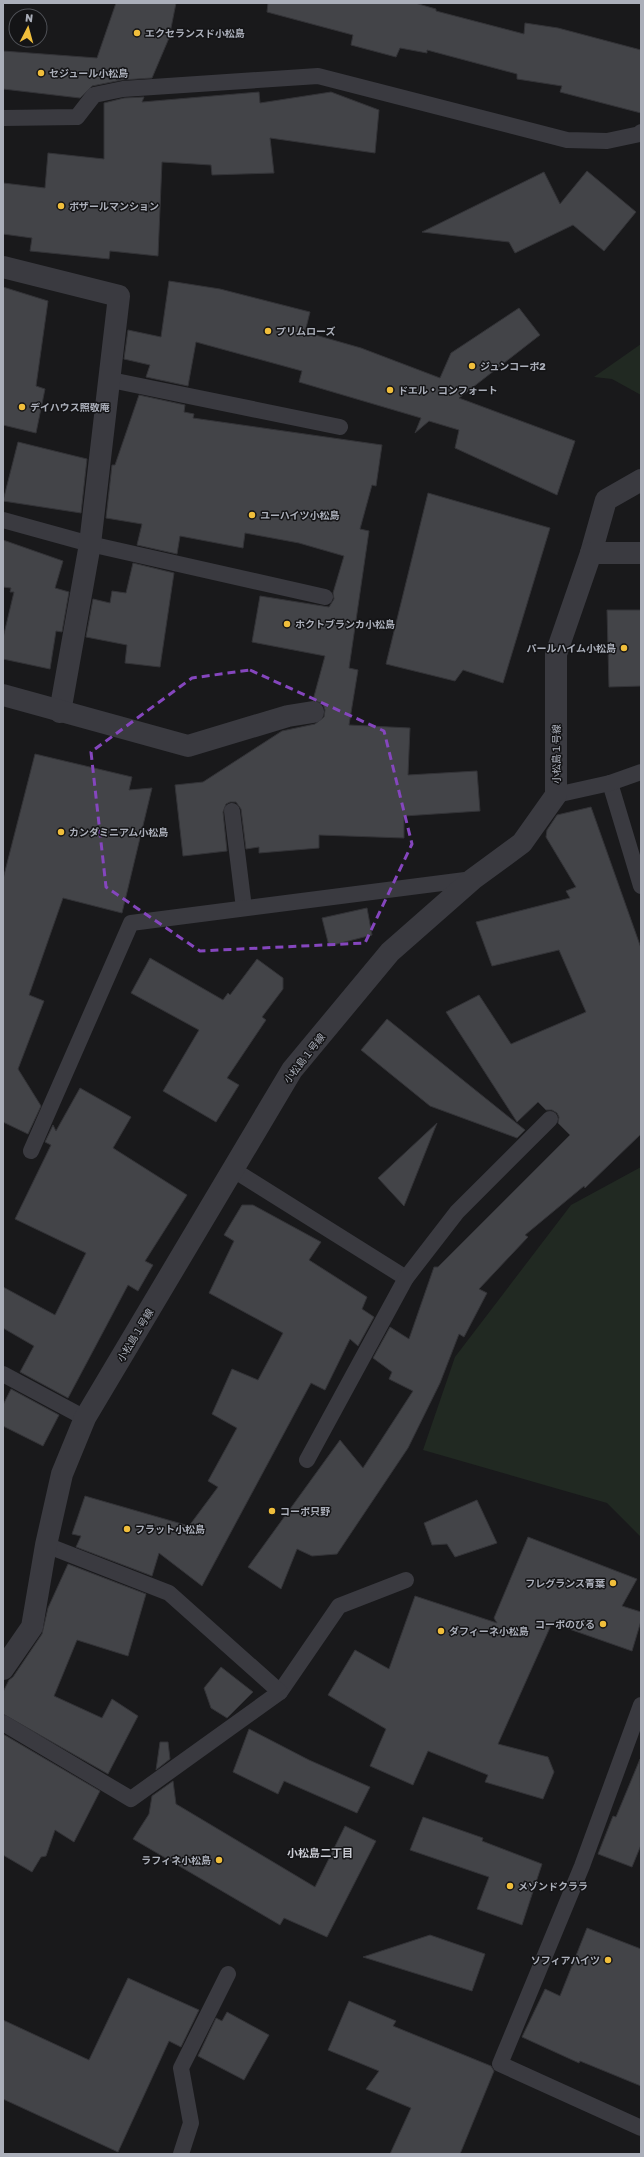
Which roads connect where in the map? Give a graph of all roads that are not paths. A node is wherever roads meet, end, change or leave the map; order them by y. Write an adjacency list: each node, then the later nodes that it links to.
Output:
1 (3, 118): 2 (lane)
2 (641, 132)
3 (3, 267): 4 (street)
4 (111, 380): 5 (lane); 8 (street)
5 (340, 427)
6 (641, 480): 9 (street, 小松島１号線)
7 (3, 520): 8 (lane)
8 (90, 544): 11 (lane); 13 (street)
9 (591, 553): 10 (street); 17 (street, 小松島１号線)
10 (641, 553)
11 (325, 597)
12 (3, 695): 13 (street)
13 (60, 712): 14 (street)
14 (313, 712)
15 (641, 772): 16 (lane)
16 (610, 783): 17 (lane); 20 (lane)
17 (556, 795): 19 (street, 小松島１号線)
18 (232, 811): 21 (lane)
19 (473, 879): 21 (lane); 24 (street, 小松島１号線)
20 (641, 886)
21 (244, 908): 23 (lane)
22 (550, 1119): 25 (lane)
23 (30, 1151)
24 (232, 1169): 25 (lane); 27 (street, 小松島１号線)
25 (406, 1278): 28 (lane)
26 (3, 1374): 27 (lane)
27 (85, 1418): 29 (street, 小松島１号線)
28 (307, 1460)
29 (46, 1545): 31 (street, 小松島１号線); 32 (lane)
30 (406, 1580): 32 (lane)
31 (3, 1669)
32 (280, 1692): 34 (lane)
33 (641, 1705): 36 (lane)
34 (3, 1723)
35 (228, 1974): 37 (lane)
36 (641, 2128)
37 (181, 2154)

